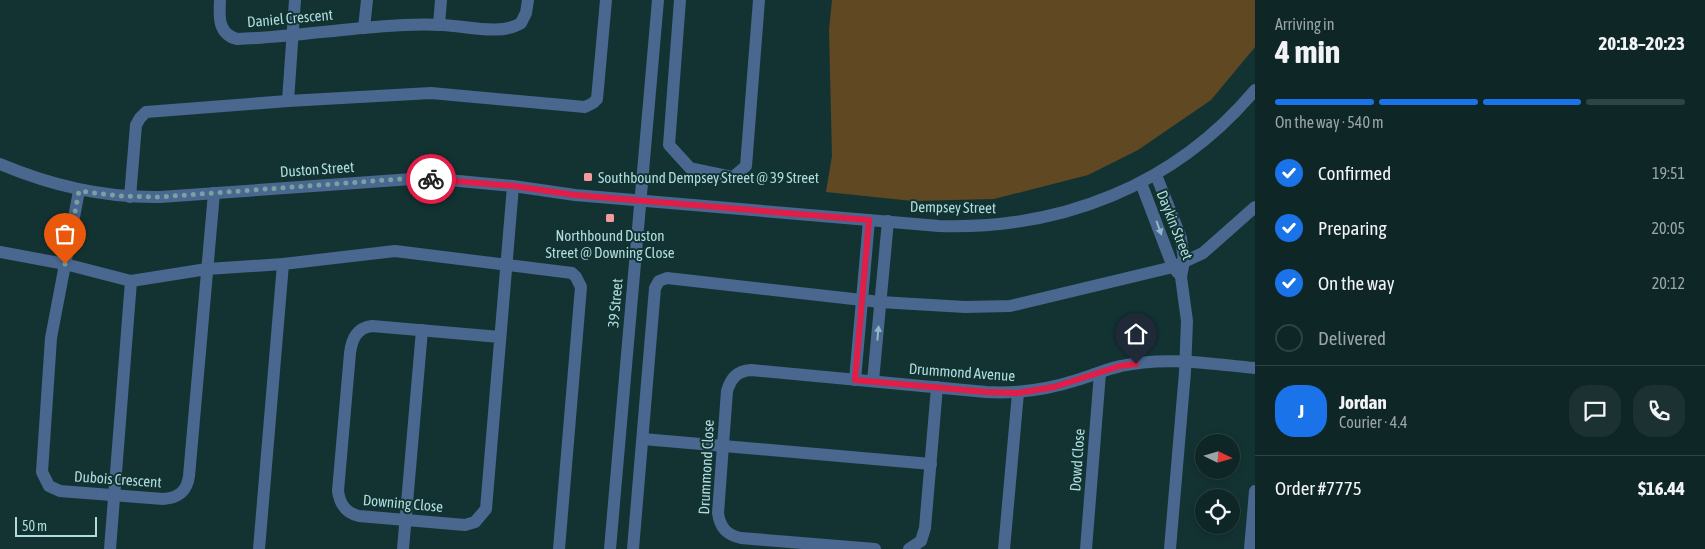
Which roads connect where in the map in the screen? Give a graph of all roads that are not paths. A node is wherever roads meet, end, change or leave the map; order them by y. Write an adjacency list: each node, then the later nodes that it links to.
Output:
1 (220, 0): 12 (street, Daniel Crescent)
2 (295, 0): 12 (street)
3 (367, 0): 11 (street)
4 (441, 0): 10 (street)
5 (528, 0): 10 (street, Daniel Crescent)
6 (606, 0): 14 (street)
7 (658, 0): 22 (street, 39 Street)
8 (680, 0): 9 (street)
9 (759, 0)
10 (440, 25): 11 (street, Daniel Crescent)
11 (364, 28): 12 (street, Daniel Crescent)
12 (292, 35): 14 (street)
13 (1255, 90): 16 (street, Dempsey Street)
14 (288, 101): 21 (street)
15 (0, 164): 19 (street, Duston Street)
16 (1156, 175): 17 (street, Dempsey Street); 31 (street, Daykin Street)
17 (1141, 183): 25 (street, Dempsey Street); 31 (street, Daykin Street, one-way to 31)
18 (514, 186): 20 (street, Duston Street); 22 (street, Duston Street); 29 (street, Downing Close)
19 (79, 191): 21 (street, Duston Street); 27 (street, Dubois Crescent)
20 (214, 193): 21 (street, Duston Street); 30 (street, Dubois Crescent)
21 (130, 197)
22 (640, 200): 24 (street, Dempsey Street); 54 (street, 39 Street)
23 (1255, 208): 31 (street)
24 (869, 220): 25 (street, Dempsey Street); 33 (street)
25 (888, 221): 34 (street)
26 (0, 252): 27 (street)
27 (65, 264): 32 (street); 48 (street, Dubois Crescent)
28 (284, 264): 29 (street); 30 (street); 51 (street)
29 (507, 264): 36 (street, Downing Close); 53 (street)
30 (208, 269): 32 (street); 48 (street, Dubois Crescent)
31 (1179, 269): 34 (street); 37 (street, Daykin Street)
32 (131, 281): 48 (street)
33 (862, 300): 34 (street); 40 (street); 44 (street)
34 (880, 302): 41 (street, one-way to 34)
35 (422, 330): 36 (street, Downing Close); 49 (street); 49 (street, Downing Close)
36 (500, 337): 49 (street, Downing Close)
37 (1186, 362): 38 (street, Drummond Avenue); 39 (street, Drummond Avenue); 60 (street, Daykin Street)
38 (1255, 368)
39 (1100, 373): 43 (street, Drummond Avenue); 59 (street, Dowd Close)
40 (855, 380): 41 (street, Drummond Avenue); 45 (street, Drummond Close)
41 (873, 382): 42 (street, Drummond Avenue)
42 (937, 387): 43 (street, Drummond Avenue); 46 (street)
43 (1018, 393): 58 (street)
44 (643, 439): 45 (street); 55 (street)
45 (723, 446): 46 (street); 56 (street, Drummond Close)
46 (930, 464): 57 (street)
47 (1255, 491): 61 (street)
48 (114, 495): 50 (street)
49 (406, 520): 52 (street)
50 (110, 549)
51 (259, 549)
52 (403, 549)
53 (559, 549)
54 (610, 549)
55 (633, 549)
56 (875, 549)
57 (909, 549)
58 (1004, 549)
59 (1086, 549)
60 (1170, 549)
61 (1250, 549)

